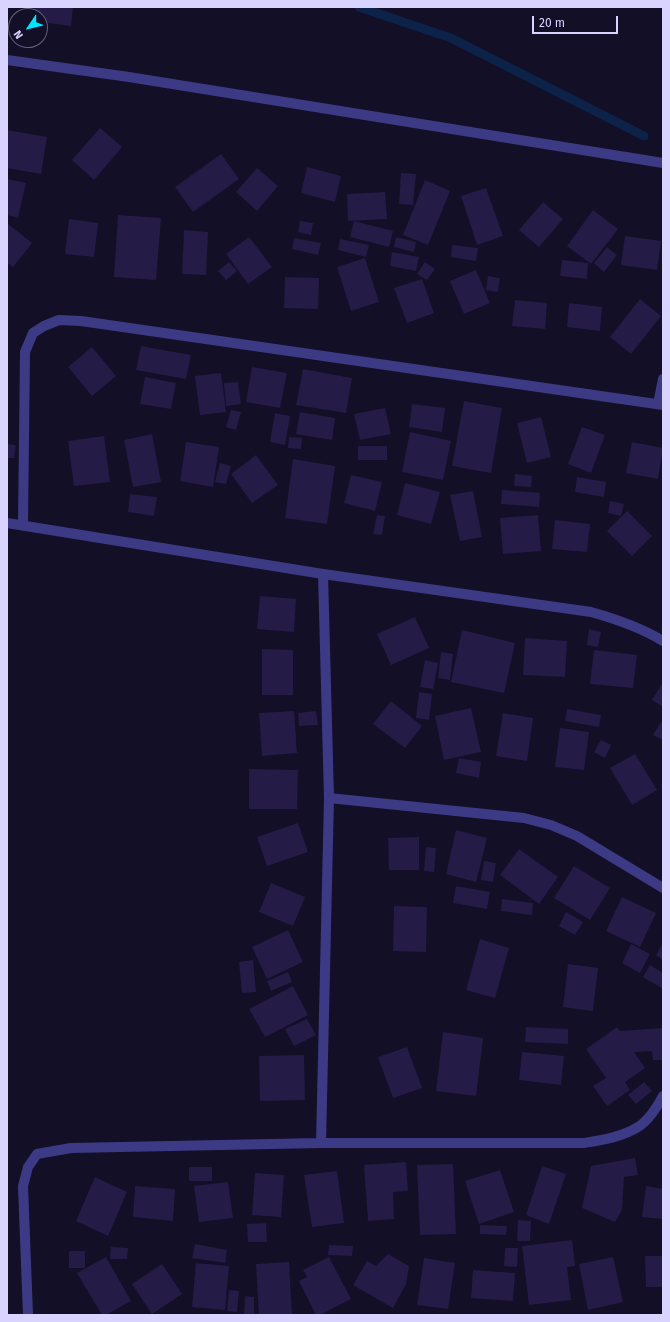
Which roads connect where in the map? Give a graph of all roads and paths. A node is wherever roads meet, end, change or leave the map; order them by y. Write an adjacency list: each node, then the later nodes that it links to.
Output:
1 (7, 60): 2 (street)
2 (663, 163)
3 (663, 379): 4 (street)
4 (661, 404): 6 (street)
5 (7, 523): 6 (street)
6 (23, 524): 7 (street)
7 (323, 574): 8 (street); 9 (street)
8 (663, 641)
9 (329, 798): 10 (street); 12 (street)
10 (663, 888)
11 (663, 1096): 12 (street)
12 (321, 1143): 13 (street)
13 (28, 1315)

